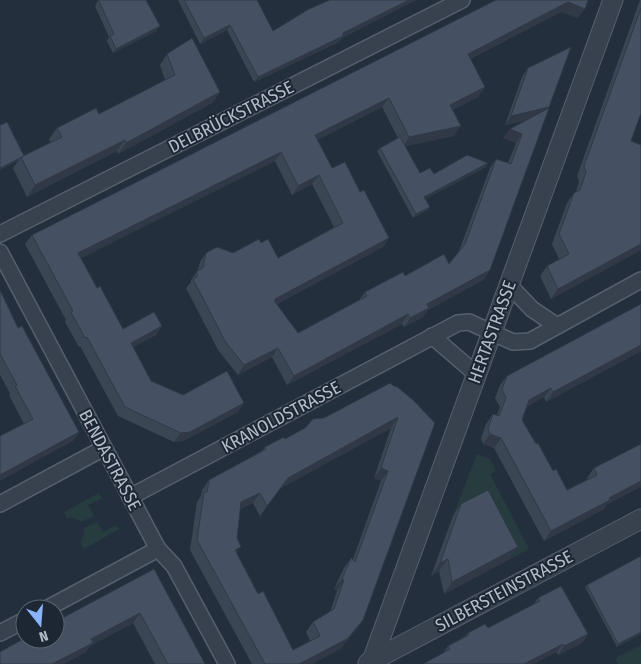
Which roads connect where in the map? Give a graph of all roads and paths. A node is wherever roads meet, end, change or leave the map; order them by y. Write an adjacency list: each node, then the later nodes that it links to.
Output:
1 (462, 0): 3 (street, DELBRÜCKSTRASSE)
2 (613, 0): 6 (street, HERTASTRASSE)
3 (0, 234)
4 (0, 252): 11 (street, BENDASTRASSE)
5 (641, 280): 7 (street, KRANOLDSTRASSE)
6 (509, 285): 7 (street); 8 (street, HERTASTRASSE)
7 (557, 326): 8 (street, KRANOLDSTRASSE)
8 (491, 333): 9 (street, KRANOLDSTRASSE); 10 (street, HERTASTRASSE)
9 (432, 336): 10 (street); 12 (street, KRANOLDSTRASSE)
10 (476, 374): 19 (street, HERTASTRASSE)
11 (104, 448): 12 (street, BENDASTRASSE); 13 (street)
12 (130, 497): 15 (street, BENDASTRASSE)
13 (0, 504)
14 (641, 519): 19 (street, SILBERSTEINSTRASSE)
15 (158, 549): 16 (street); 20 (street, BENDASTRASSE)
16 (65, 599)
17 (15, 625): 18 (street)
18 (0, 633)
19 (370, 663)
20 (227, 664)

